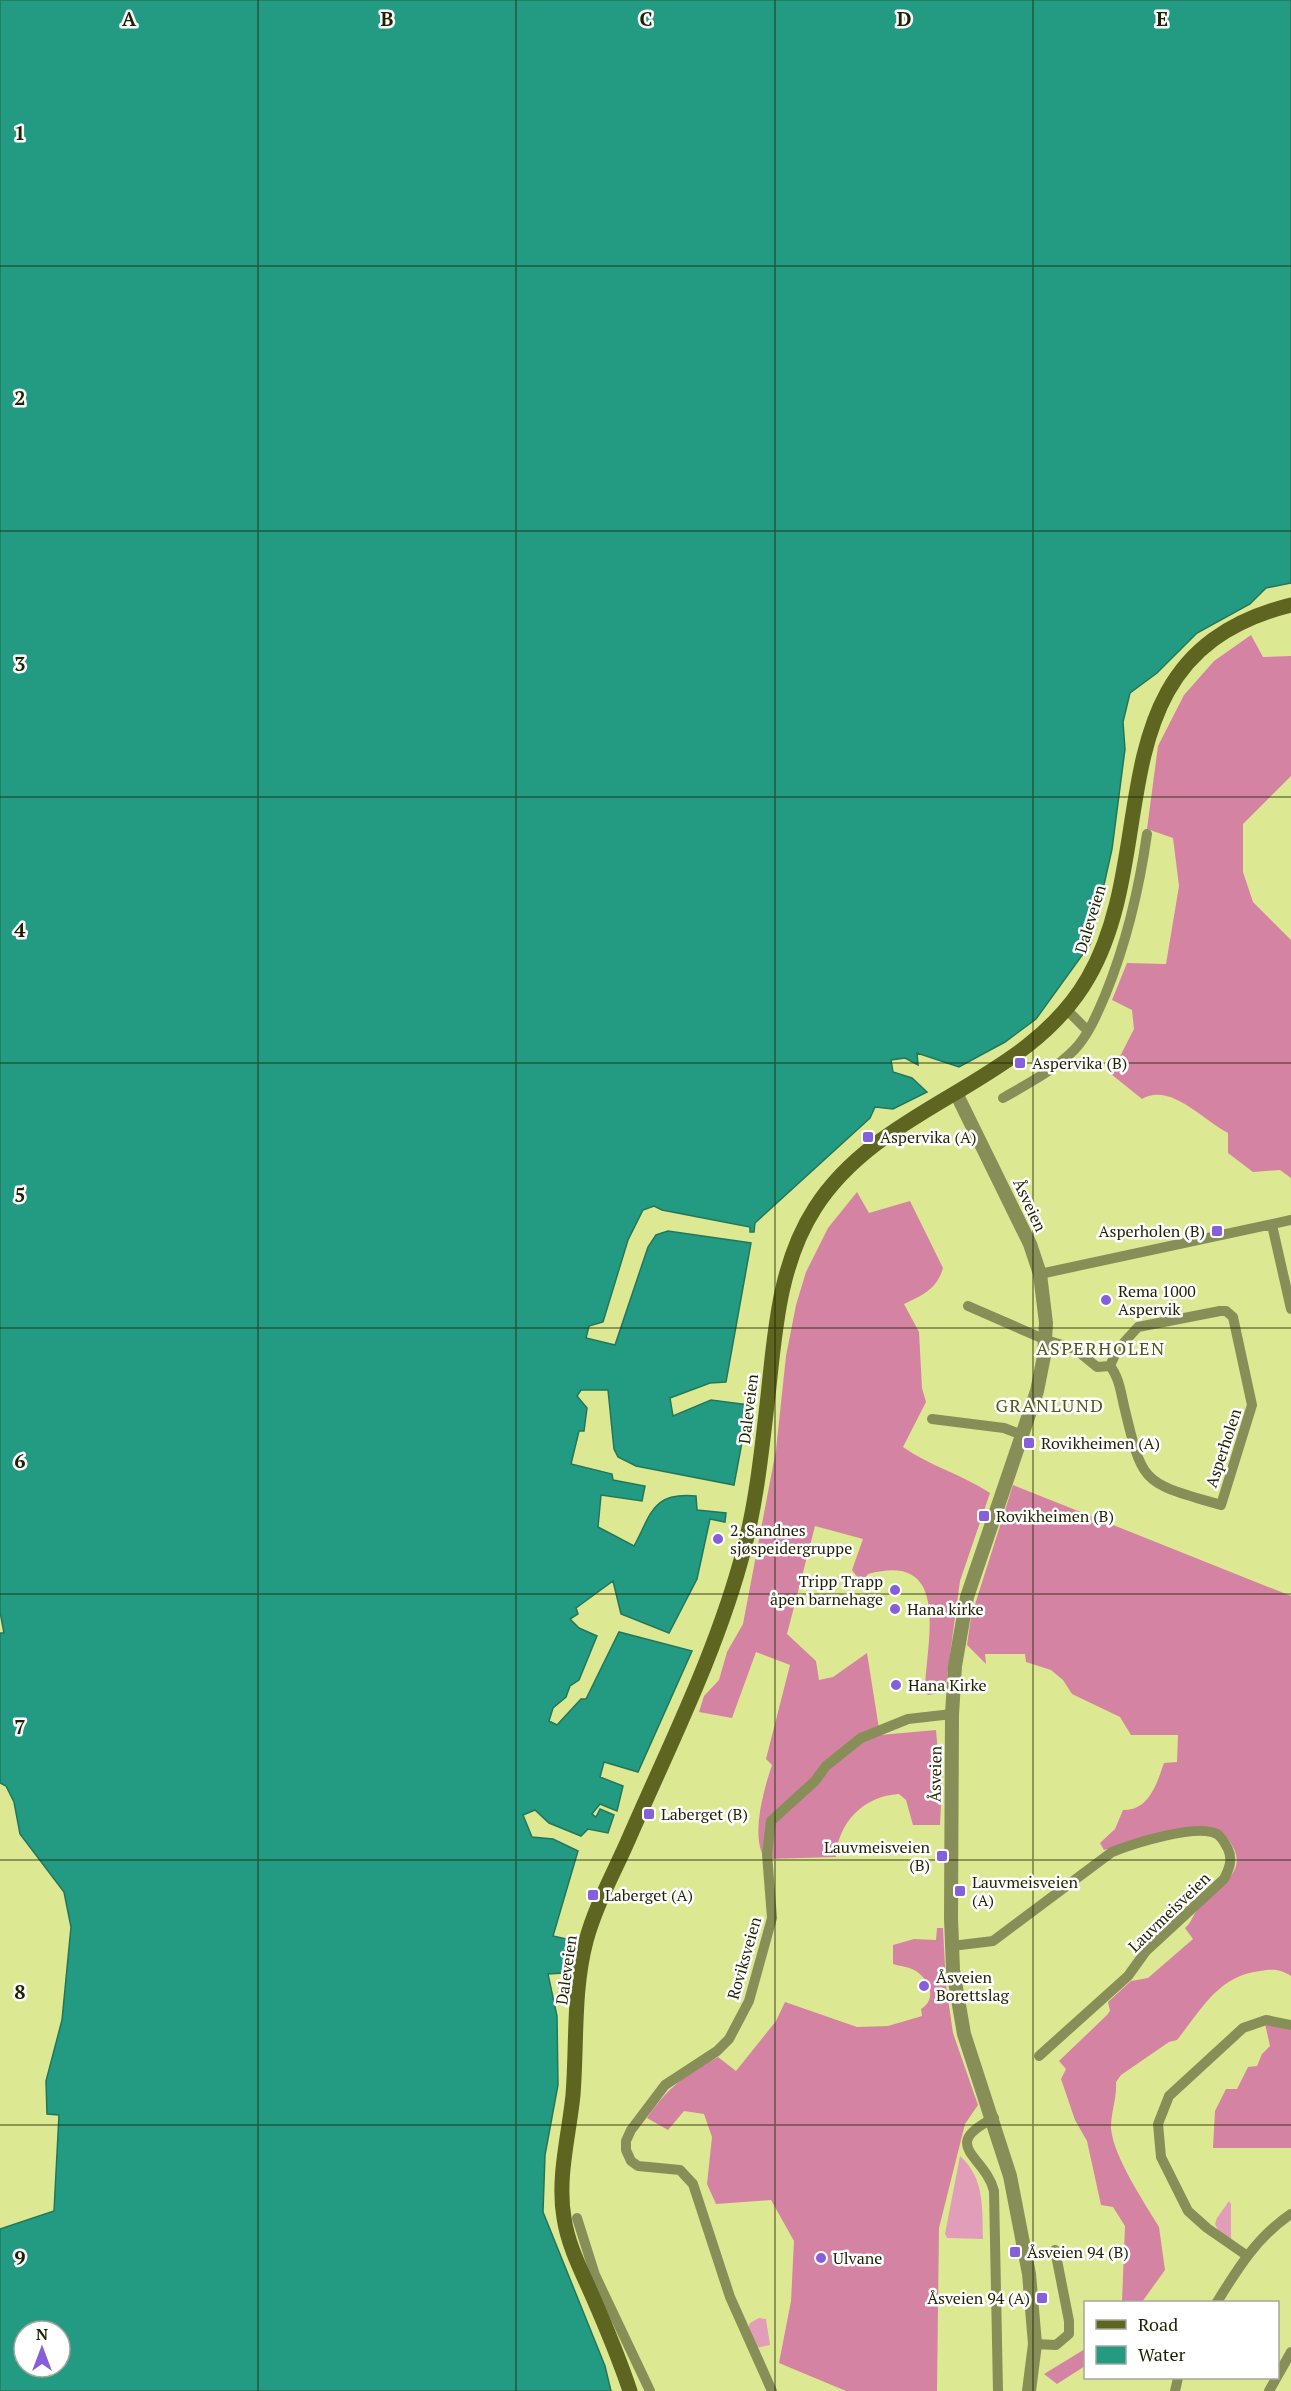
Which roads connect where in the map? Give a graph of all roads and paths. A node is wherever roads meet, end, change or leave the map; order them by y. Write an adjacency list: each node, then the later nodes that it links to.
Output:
1 (1291, 604): 3 (main road, Daleveien)
2 (1147, 834): 4 (street)
3 (1066, 1010): 4 (street); 5 (main road, Daleveien)
4 (1088, 1030): 6 (street)
5 (956, 1093): 9 (street, Åsveien); 29 (main road, Daleveien)
6 (1003, 1098)
7 (1291, 1220): 8 (street)
8 (1272, 1225): 9 (street); 11 (street)
9 (1040, 1274): 12 (street, Åsveien)
10 (968, 1306): 12 (street)
11 (1291, 1309)
12 (1046, 1340): 13 (street); 15 (street, Åsveien)
13 (1110, 1366): 13 (street, Asperholen)
14 (932, 1419): 15 (street)
15 (1022, 1435): 16 (street, Åsveien)
16 (952, 1714): 17 (street, Åsveien); 31 (street, Roviksveien)
17 (952, 1946): 19 (street, Lauvmeisveien); 20 (street, Åsveien)
18 (1291, 2025): 24 (street)
19 (1039, 2056)
20 (994, 2118): 26 (street, Åsveien); 32 (street)
21 (1291, 2214): 24 (street)
22 (577, 2218): 30 (street)
23 (1055, 2250): 26 (street)
24 (1246, 2255): 25 (street)
25 (1218, 2301)
26 (1035, 2344): 33 (street, Åsveien)
27 (1291, 2352): 28 (street)
28 (1279, 2373)
29 (630, 2391)
30 (650, 2391)
31 (772, 2391)
32 (999, 2391)
33 (1029, 2391)

